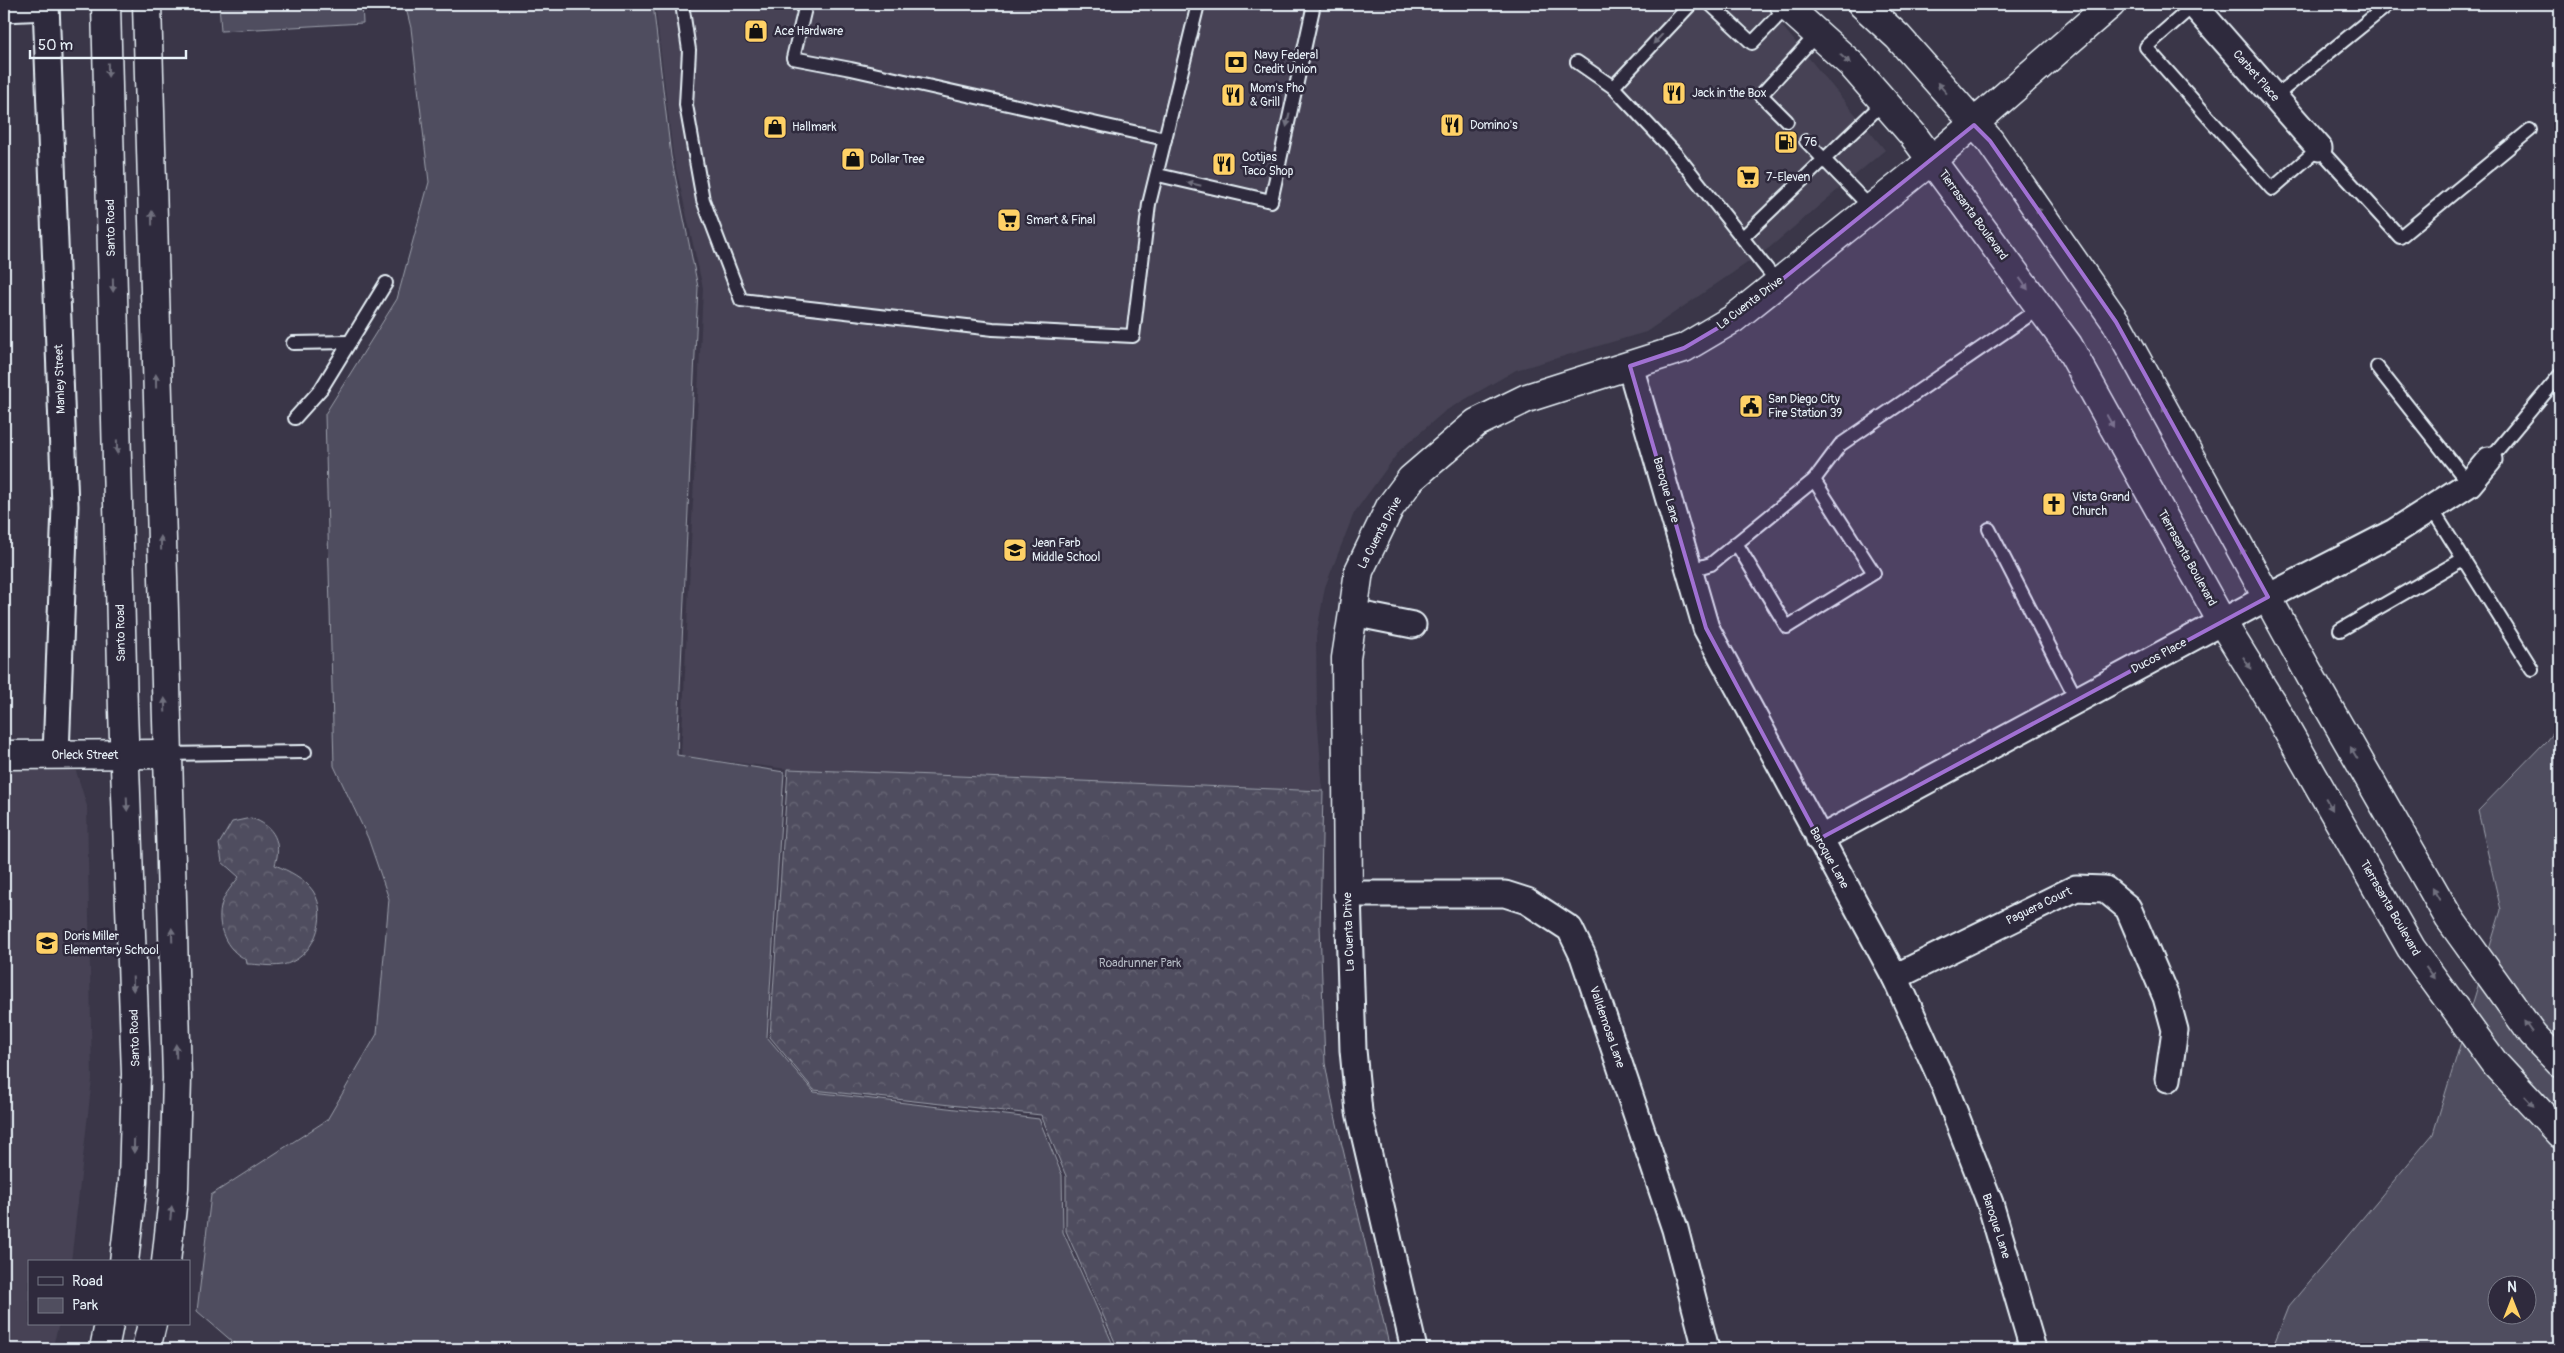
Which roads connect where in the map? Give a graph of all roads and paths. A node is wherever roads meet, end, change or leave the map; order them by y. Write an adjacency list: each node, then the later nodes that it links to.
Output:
1 (106, 4): 60 (main road, Santo Road, one-way to 60)
2 (147, 4): 57 (main road, one-way to 2)
3 (682, 4): 29 (lane)
4 (806, 4): 24 (lane)
5 (1198, 4): 24 (lane)
6 (1314, 4): 29 (lane, one-way to 29)
7 (1691, 4): 18 (lane, one-way to 18)
8 (1710, 4): 13 (lane)
9 (1862, 4): 22 (main road, one-way to 9)
10 (2111, 4): 22 (main road, La Cuenta Drive)
11 (2389, 4): 19 (lane)
12 (46, 5): 15 (street); 59 (street, Manley Street)
13 (1786, 5): 16 (main road, Tierrasanta Boulevard)
14 (2193, 5): 19 (street, Carbet Place); 26 (lane)
15 (4, 9)
16 (1817, 34): 20 (main road, Tierrasanta Boulevard, one-way to 20); 21 (lane)
17 (1578, 62): 18 (lane)
18 (1613, 87): 31 (lane)
19 (2274, 96): 26 (street, Carbet Place)
20 (1884, 102): 27 (lane); 28 (main road, Tierrasanta Boulevard)
21 (1787, 121)
22 (1974, 125): 28 (main road, La Cuenta Drive); 49 (main road, one-way to 22)
23 (2530, 130): 26 (lane)
24 (1165, 139): 29 (lane)
25 (1806, 141): 27 (lane)
26 (2319, 148)
27 (1824, 160): 30 (lane); 31 (lane)
28 (1933, 160): 30 (main road, La Cuenta Drive); 34 (main road, Tierrasanta Boulevard, one-way to 34)
29 (1158, 176)
30 (1872, 208): 33 (main road, La Cuenta Drive)
31 (1742, 237): 33 (lane)
32 (386, 283): 35 (lane)
33 (1778, 283): 37 (main road, La Cuenta Drive)
34 (2041, 307): 42 (lane); 51 (main road, Tierrasanta Boulevard, one-way to 51)
35 (350, 342): 36 (lane); 40 (lane)
36 (293, 344)
37 (1630, 366): 48 (street, Baroque Lane); 50 (main road, La Cuenta Drive)
38 (2378, 368): 43 (lane)
39 (2560, 376): 41 (lane)
40 (295, 418)
41 (2489, 460): 43 (street, Ducos Place)
42 (1814, 480): 46 (lane); 46 (lane)
43 (2469, 484): 44 (street, Ducos Place)
44 (2432, 509): 47 (lane); 49 (street, Ducos Place)
45 (1989, 529): 55 (lane)
46 (1736, 544): 48 (lane)
47 (2463, 559): 53 (lane); 54 (lane)
48 (1690, 570): 61 (street, Baroque Lane)
49 (2268, 597): 51 (street, Ducos Place); 64 (main road, one-way to 49)
50 (1352, 613): 52 (street); 62 (main road, La Cuenta Drive)
51 (2222, 622): 55 (street, Ducos Place); 66 (main road, Tierrasanta Boulevard, one-way to 66)
52 (1413, 625)
53 (2340, 630)
54 (2532, 669)
55 (2077, 700): 61 (street, Ducos Place)
56 (305, 752): 57 (lane)
57 (166, 754): 60 (main road, Orleck Street); 68 (main road, one-way to 57)
58 (4, 755): 59 (main road, Orleck Street)
59 (56, 755): 60 (main road, Orleck Street)
60 (125, 755): 67 (main road, Santo Road, one-way to 67)
61 (1819, 839): 63 (street, Baroque Lane)
62 (1348, 894): 73 (street, La Cuenta Drive); 74 (street, Valldemosa Lane)
63 (1895, 977): 65 (street, Paguera Court); 75 (street, Baroque Lane)
64 (2560, 1063)
65 (2168, 1079)
66 (2560, 1134)
67 (124, 1260)
68 (166, 1260)
69 (109, 1326): 71 (main road)
70 (152, 1326): 72 (main road)
71 (104, 1349)
72 (146, 1349)
73 (1414, 1349)
74 (1706, 1349)
75 (2034, 1349)

